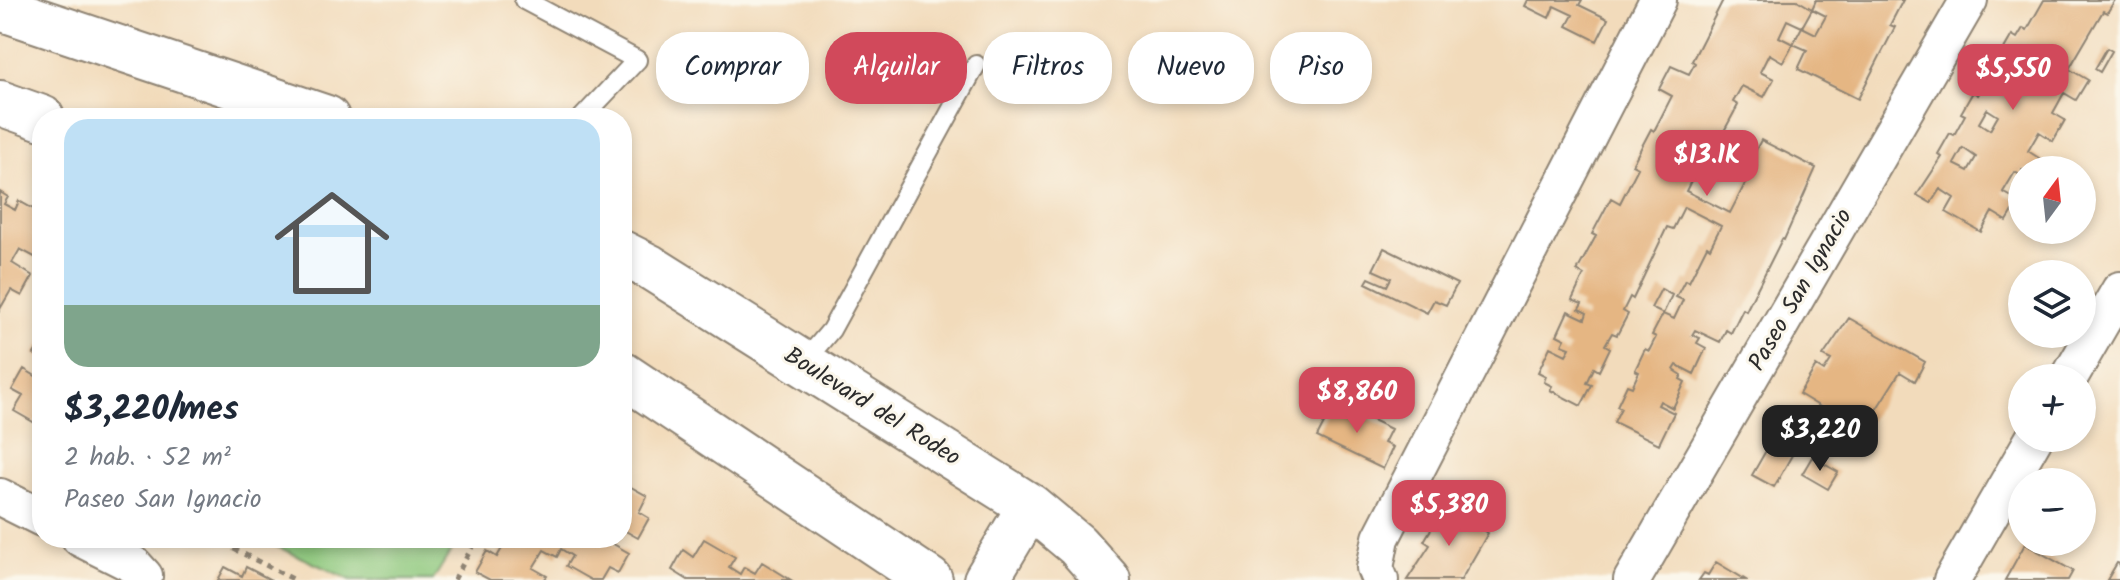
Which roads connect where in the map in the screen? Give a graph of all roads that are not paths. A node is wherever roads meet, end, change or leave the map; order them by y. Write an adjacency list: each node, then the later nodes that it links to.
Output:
1 (524, 0): 8 (lane)
2 (1658, 0): 24 (street)
3 (1969, 0): 25 (street, Paseo San Ignacio)
4 (0, 8): 7 (street)
5 (976, 65): 12 (lane)
6 (0, 103): 9 (street)
7 (297, 108)
8 (591, 108)
9 (32, 114)
10 (632, 258): 12 (street, Boulevard del Rodeo)
11 (2120, 290): 13 (street)
12 (803, 363): 17 (street, Boulevard del Rodeo)
13 (2077, 364)
14 (632, 381): 20 (street)
15 (2026, 452): 26 (street)
16 (0, 497): 18 (street)
17 (1030, 506): 22 (street); 23 (street, Boulevard del Rodeo)
18 (32, 513)
19 (100, 548): 21 (street)
20 (910, 574)
21 (144, 578)
22 (986, 580)
23 (1108, 580)
24 (1380, 580)
25 (1632, 580)
26 (1952, 580)

